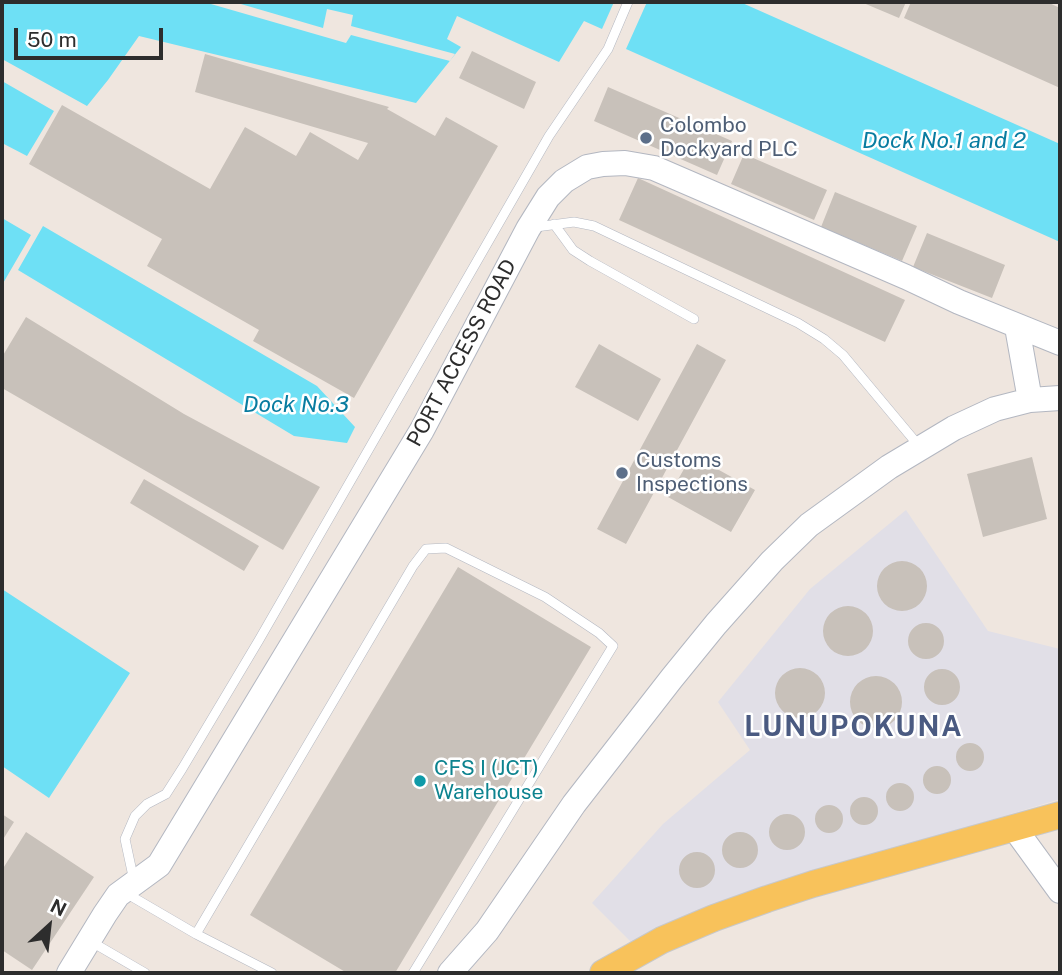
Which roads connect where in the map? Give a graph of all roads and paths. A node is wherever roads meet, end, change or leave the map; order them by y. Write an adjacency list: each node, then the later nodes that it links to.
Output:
1 (628, 2): 12 (lane)
2 (554, 224): 3 (lane); 4 (lane); 9 (lane)
3 (528, 229): 5 (main road, PORT ACCESS ROAD); 12 (main road, PORT ACCESS ROAD)
4 (694, 319)
5 (1017, 327): 6 (main road, PORT ACCESS ROAD); 8 (main road)
6 (1060, 343)
7 (1060, 398): 8 (main road)
8 (1030, 400): 9 (main road)
9 (920, 447): 20 (main road)
10 (1060, 815): 11 (main road)
11 (1015, 829): 13 (main road); 21 (main road)
12 (129, 887): 14 (lane); 15 (main road, PORT ACCESS ROAD)
13 (1060, 891)
14 (196, 934): 18 (lane); 19 (lane)
15 (88, 940): 16 (main road, PORT ACCESS ROAD); 17 (lane)
16 (69, 973)
17 (145, 973)
18 (272, 973)
19 (413, 973)
20 (450, 973)
21 (603, 973)

